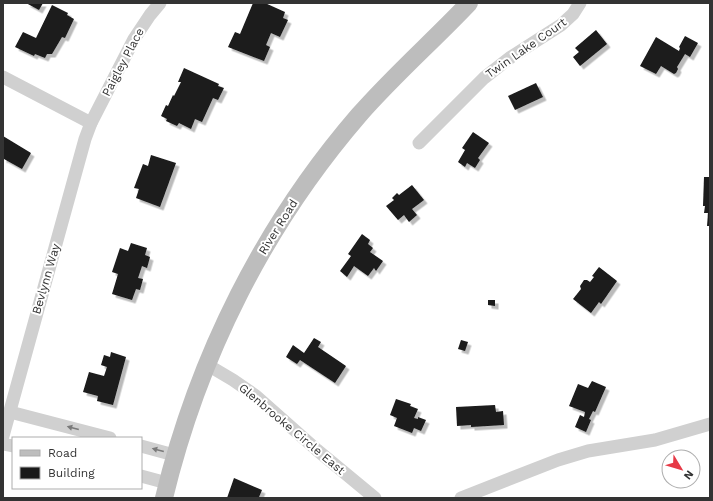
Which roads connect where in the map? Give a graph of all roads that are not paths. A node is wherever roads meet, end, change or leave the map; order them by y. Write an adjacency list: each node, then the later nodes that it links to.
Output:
1 (160, 3): 5 (street, Paigley Place)
2 (469, 3): 7 (main road, River Road)
3 (580, 3): 6 (street, Twin Lake Court)
4 (3, 77): 5 (street)
5 (91, 123): 8 (street, Bevlynn Way)
6 (419, 144)
7 (206, 364): 13 (main road, River Road); 16 (street, Glenbrooke Circle East)
8 (10, 412): 10 (street, Bevlynn Way); 11 (street, one-way to 8)
9 (710, 424): 17 (street)
10 (3, 436)
11 (106, 437)
12 (142, 446): 13 (street, one-way to 12)
13 (174, 455): 15 (main road, River Road)
14 (142, 477): 15 (street)
15 (165, 490)
16 (375, 498)
17 (461, 498)

